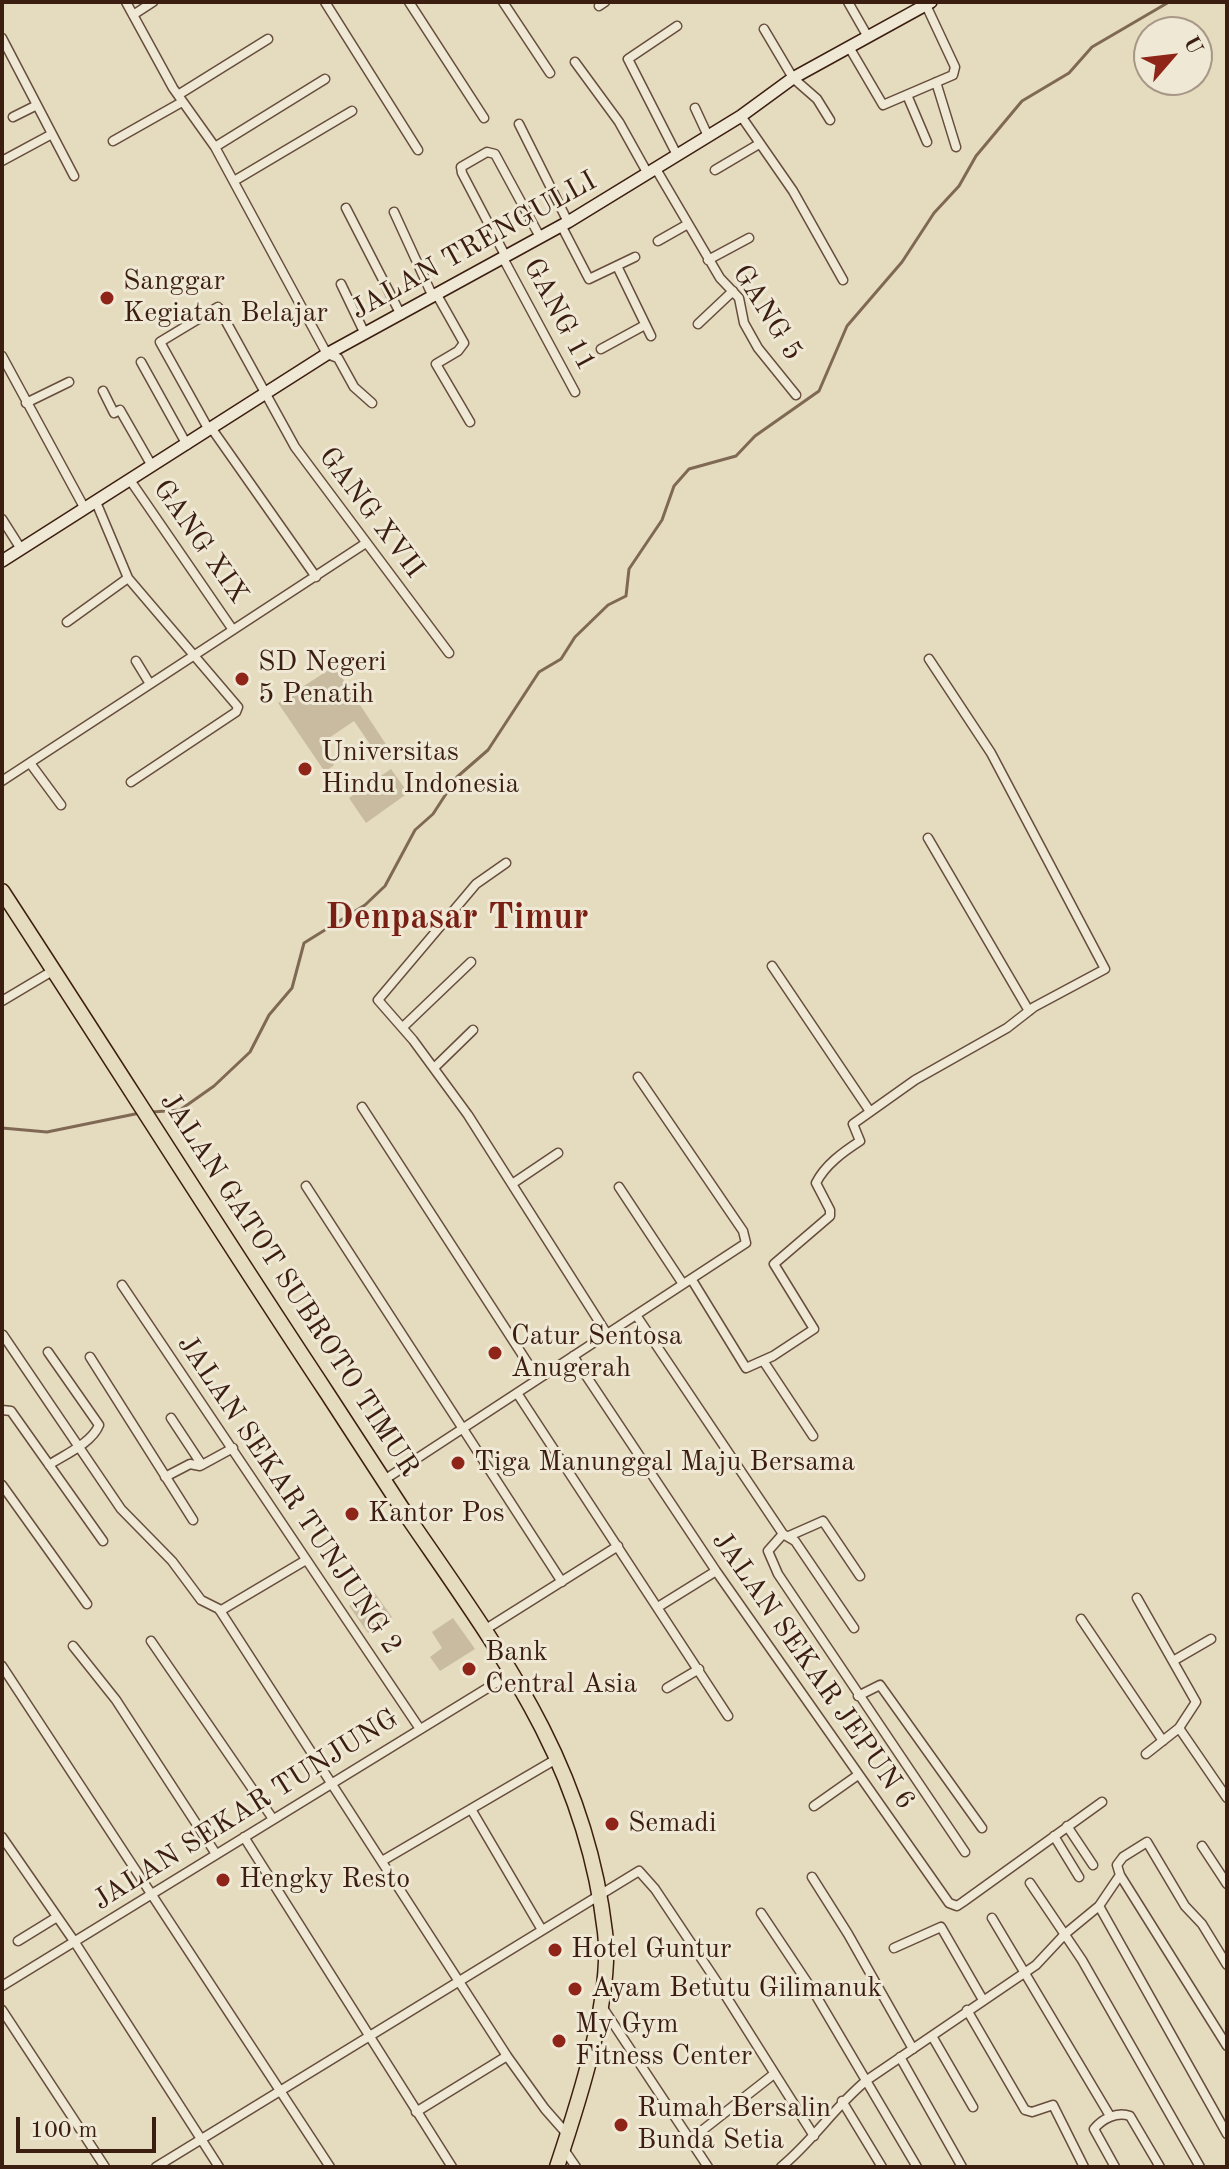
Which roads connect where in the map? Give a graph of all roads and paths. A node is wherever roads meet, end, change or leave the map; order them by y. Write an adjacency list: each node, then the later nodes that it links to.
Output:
1 (126, 2): 8 (street)
2 (153, 2): 8 (street)
3 (325, 2): 38 (street)
4 (409, 2): 28 (street)
5 (503, 2): 17 (street)
6 (848, 2): 11 (street)
7 (927, 3): 11 (main road, JALAN TRENGULLI); 20 (street)
8 (133, 15): 22 (street)
9 (677, 26): 39 (street)
10 (764, 29): 18 (street)
11 (868, 37): 14 (main road, JALAN TRENGULLI)
12 (2, 38): 15 (street)
13 (268, 39): 22 (street)
14 (849, 47): 18 (main road, JALAN TRENGULLI); 21 (street)
15 (5, 50): 23 (street)
16 (575, 62): 42 (street, GANG 5)
17 (550, 73)
18 (793, 78): 26 (main road, JALAN TRENGULLI); 29 (street)
19 (325, 79): 36 (street)
20 (936, 82): 21 (street); 37 (street)
21 (907, 95): 34 (street)
22 (180, 99): 33 (street); 36 (street)
23 (37, 105): 27 (street); 31 (street)
24 (695, 108): 32 (street)
25 (352, 111): 44 (street)
26 (741, 116): 32 (main road, JALAN TRENGULLI); 35 (street)
27 (13, 117)
28 (484, 118)
29 (830, 120)
30 (519, 124): 47 (street)
31 (52, 134): 40 (street); 43 (street)
32 (708, 136): 39 (main road, JALAN TRENGULLI)
33 (113, 141)
34 (927, 142)
35 (759, 144): 41 (street); 56 (street)
36 (215, 147): 44 (street)
37 (956, 147)
38 (418, 150)
39 (677, 155): 42 (main road, JALAN TRENGULLI)
40 (2, 161)
41 (715, 170)
42 (652, 171): 47 (main road, JALAN TRENGULLI); 48 (street, GANG 5)
43 (74, 176)
44 (234, 181): 66 (street)
45 (346, 208): 60 (street)
46 (394, 212): 59 (street)
47 (565, 224): 49 (main road, JALAN TRENGULLI); 55 (street)
48 (688, 224): 51 (street); 54 (street, GANG 5)
49 (540, 237): 52 (main road, JALAN TRENGULLI); 52 (street, GANG 11)
50 (749, 238): 54 (street)
51 (658, 241)
52 (505, 257): 59 (main road, JALAN TRENGULLI); 71 (street, GANG 11)
53 (635, 257): 55 (street)
54 (708, 260): 58 (street, GANG 5)
55 (617, 266): 62 (street)
56 (843, 280)
57 (341, 284): 63 (street)
58 (733, 291): 61 (street); 73 (street, GANG 5)
59 (435, 296): 60 (main road, JALAN TRENGULLI); 76 (street)
60 (401, 315): 63 (main road, JALAN TRENGULLI)
61 (698, 324)
62 (645, 325): 64 (street); 65 (street)
63 (365, 334): 66 (main road, JALAN TRENGULLI)
64 (651, 336)
65 (601, 349)
66 (327, 354): 72 (main road, JALAN TRENGULLI); 75 (street)
67 (2, 356): 74 (street)
68 (141, 362): 78 (street)
69 (69, 382): 74 (street)
70 (103, 391): 79 (street)
71 (575, 392)
72 (267, 394): 77 (main road, JALAN TRENGULLI); 77 (street, GANG XVII); 83 (street, GANG XVII)
73 (796, 395)
74 (26, 403): 81 (street)
75 (372, 403)
76 (470, 422)
77 (210, 430): 78 (main road, JALAN TRENGULLI); 86 (street)
78 (187, 445): 79 (main road, JALAN TRENGULLI)
79 (152, 466): 80 (main road, JALAN TRENGULLI)
80 (130, 480): 81 (main road, JALAN TRENGULLI); 89 (street, GANG XIX)
81 (90, 506): 84 (main road, JALAN TRENGULLI); 87 (street)
82 (2, 519): 84 (street)
83 (366, 543): 86 (street); 90 (street, GANG XVII)
84 (21, 549): 85 (main road, JALAN TRENGULLI)
85 (2, 561)
86 (316, 577): 89 (street)
87 (128, 578): 88 (street); 91 (street)
88 (67, 622)
89 (233, 630): 91 (street)
90 (449, 653)
91 (192, 656): 94 (street); 97 (street)
92 (929, 659): 106 (street)
93 (136, 661): 94 (street)
94 (150, 684): 95 (street)
95 (30, 763): 96 (street); 98 (street)
96 (2, 781)
97 (131, 782)
98 (61, 805)
99 (928, 838): 106 (street)
100 (506, 863): 107 (street)
101 (2, 891): 104 (highway, JALAN GATOT SUBROTO TIMUR)
102 (471, 962): 107 (street)
103 (772, 966): 112 (street)
104 (54, 970): 105 (street); 137 (highway, JALAN GATOT SUBROTO TIMUR)
105 (2, 1001)
106 (1029, 1011): 112 (street)
107 (403, 1027): 109 (street)
108 (473, 1030): 109 (street)
109 (434, 1068): 114 (street)
110 (638, 1077): 117 (street)
111 (362, 1107): 126 (street)
112 (869, 1110): 125 (street)
113 (558, 1153): 114 (street)
114 (512, 1184): 120 (street)
115 (306, 1186): 130 (street)
116 (619, 1187): 117 (street)
117 (687, 1282): 119 (street); 125 (street)
118 (122, 1285): 133 (street, JALAN SEKAR TUNJUNG 2)
119 (636, 1315): 120 (street); 140 (street)
120 (607, 1334): 123 (street)
121 (3, 1335): 132 (street)
122 (48, 1352): 132 (street)
123 (573, 1356): 126 (street); 144 (street, JALAN SEKAR JEPUN 6)
124 (90, 1357): 136 (street)
125 (764, 1362): 131 (street)
126 (538, 1379): 127 (street)
127 (517, 1393): 130 (street); 142 (street)
128 (2, 1410): 134 (street)
129 (171, 1418): 135 (street)
130 (463, 1428): 137 (street); 146 (street)
131 (813, 1436)
132 (77, 1447): 134 (street); 150 (street)
133 (233, 1448): 135 (street); 143 (street, JALAN SEKAR TUNJUNG 2)
134 (49, 1465): 141 (street)
135 (202, 1465): 136 (street)
136 (165, 1477): 139 (street)
137 (384, 1480): 153 (highway, JALAN GATOT SUBROTO TIMUR)
138 (2, 1485): 148 (street)
139 (193, 1520)
140 (786, 1535): 145 (street); 152 (street); 162 (street)
141 (103, 1541)
142 (618, 1546): 146 (street); 149 (street)
143 (306, 1560): 150 (street); 165 (street, JALAN SEKAR TUNJUNG 2)
144 (716, 1571): 149 (street); 169 (street, JALAN SEKAR JEPUN 6)
145 (860, 1576)
146 (562, 1582): 153 (street)
147 (1137, 1598): 157 (street)
148 (87, 1604)
149 (658, 1607): 159 (street)
150 (220, 1611): 170 (street)
151 (1081, 1619): 166 (street)
152 (854, 1628)
153 (486, 1629): 160 (highway, JALAN GATOT SUBROTO TIMUR)
154 (1211, 1639): 157 (street)
155 (151, 1641): 175 (street)
156 (73, 1646): 183 (street)
157 (1173, 1661): 164 (street)
158 (2, 1666): 191 (street)
159 (699, 1669): 161 (street); 163 (street)
160 (513, 1672): 165 (street, JALAN SEKAR TUNJUNG); 168 (highway, JALAN GATOT SUBROTO TIMUR)
161 (667, 1688)
162 (858, 1696): 177 (street); 182 (street)
163 (728, 1716)
164 (1179, 1728): 166 (street); 171 (street)
165 (420, 1729): 170 (street, JALAN SEKAR TUNJUNG)
166 (1163, 1741): 167 (street)
167 (1146, 1754)
168 (559, 1757): 174 (street); 192 (highway, JALAN GATOT SUBROTO TIMUR)
169 (858, 1775): 173 (street); 178 (street, JALAN SEKAR JEPUN 6)
170 (332, 1783): 175 (street, JALAN SEKAR TUNJUNG); 184 (street)
171 (1227, 1798)
172 (1102, 1802): 176 (street, JALAN SEKAR JEPUN 6)
173 (814, 1806)
174 (471, 1809): 184 (street); 197 (street)
175 (273, 1819): 180 (street, JALAN SEKAR TUNJUNG)
176 (1067, 1826): 178 (street, JALAN SEKAR JEPUN 6); 185 (street)
177 (982, 1828)
178 (1054, 1836): 188 (street)
179 (2, 1837): 195 (street)
180 (244, 1837): 183 (street, JALAN SEKAR TUNJUNG); 211 (street)
181 (1202, 1846): 190 (street)
182 (965, 1852)
183 (216, 1854): 191 (street, JALAN SEKAR TUNJUNG)
184 (382, 1861): 204 (street)
185 (1093, 1865)
186 (1120, 1875): 193 (street); 202 (street); 212 (street)
187 (812, 1877): 213 (street)
188 (1079, 1877)
189 (1030, 1883): 198 (street)
190 (1227, 1884)
191 (153, 1892): 200 (street, JALAN SEKAR TUNJUNG); 218 (street)
192 (600, 1894): 197 (street); 207 (highway, JALAN GATOT SUBROTO TIMUR); 216 (street)
193 (1099, 1906): 198 (street); 223 (street)
194 (761, 1913): 217 (street)
195 (57, 1917): 199 (street); 200 (street)
196 (992, 1918): 203 (street)
197 (542, 1930): 204 (street)
198 (1065, 1934): 203 (street); 243 (street)
199 (18, 1941)
200 (74, 1941): 205 (street, JALAN SEKAR TUNJUNG); 225 (street)
201 (894, 1948): 206 (street)
202 (1227, 1965)
203 (1026, 1973): 206 (street); 222 (street)
204 (459, 1979): 211 (street); 214 (street)
205 (2, 1986)
206 (983, 2000): 209 (street)
207 (600, 2004): 226 (street); 227 (highway, JALAN GATOT SUBROTO TIMUR)
208 (2, 2010): 228 (street)
209 (967, 2010): 210 (street); 240 (street)
210 (932, 2036): 213 (street); 220 (street)
211 (369, 2038): 218 (street); 221 (street)
212 (1227, 2046)
213 (913, 2049): 215 (street)
214 (507, 2056): 221 (street); 227 (street)
215 (900, 2057): 217 (street); 239 (street)
216 (774, 2074): 224 (street); 226 (street)
217 (867, 2080): 219 (street); 238 (street)
218 (280, 2093): 225 (street); 231 (street)
219 (842, 2101): 224 (street); 237 (street)
220 (973, 2107)
221 (416, 2112): 232 (street)
222 (1110, 2116): 241 (street); 242 (street)
223 (1227, 2134)
224 (814, 2136): 236 (street)
225 (201, 2139): 229 (street); 230 (street)
226 (690, 2140): 235 (street)
227 (565, 2141): 233 (highway, JALAN GATOT SUBROTO TIMUR); 234 (street)
228 (105, 2167)
229 (156, 2167)
230 (219, 2167)
231 (330, 2167)
232 (452, 2167)
233 (557, 2167)
234 (576, 2167)
235 (708, 2167)
236 (781, 2167)
237 (882, 2167)
238 (917, 2167)
239 (962, 2167)
240 (1084, 2167)
241 (1115, 2167)
242 (1160, 2167)
243 (1200, 2167)

